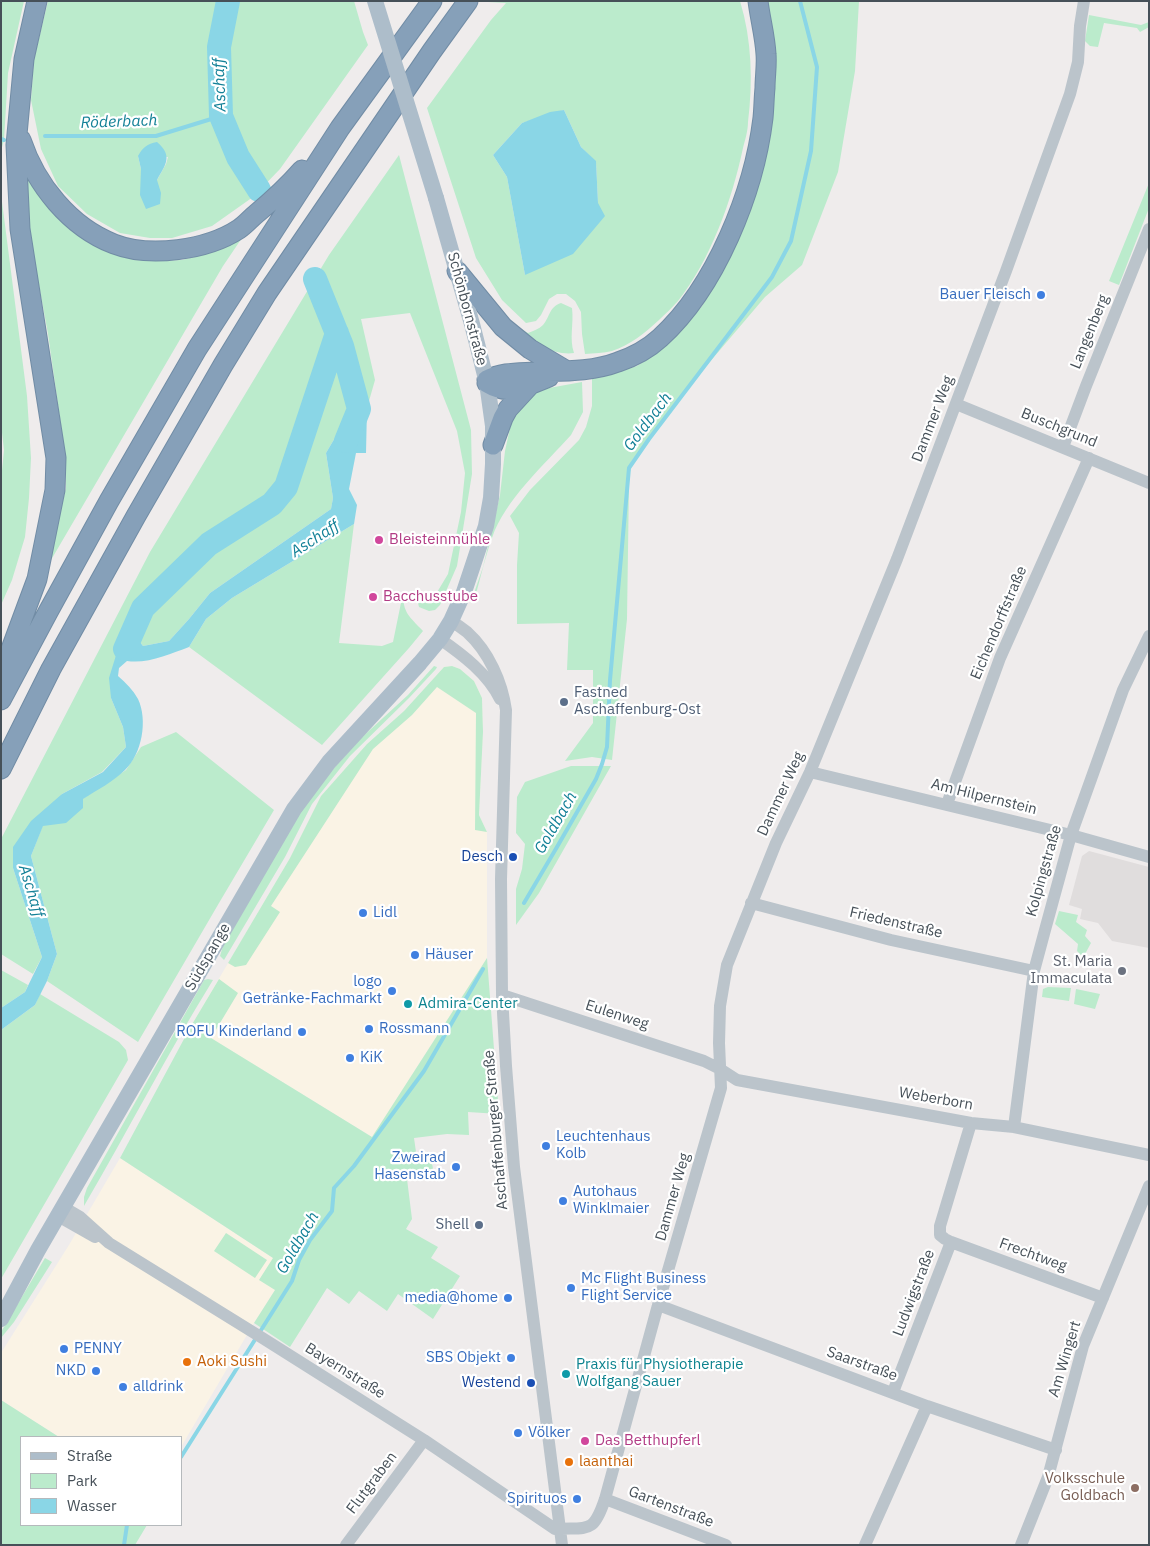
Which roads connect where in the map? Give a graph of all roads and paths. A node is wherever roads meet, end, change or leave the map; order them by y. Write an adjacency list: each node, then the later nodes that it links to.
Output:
1 (37, 1): 7 (highway)
2 (375, 1): 10 (main road, Schönbornstraße, bridge)
3 (432, 1): 8 (highway)
4 (468, 1): 25 (highway)
5 (758, 1): 11 (highway)
6 (1084, 1): 14 (street, Dammer Weg)
7 (17, 126): 8 (highway); 22 (highway)
8 (340, 128): 23 (highway)
9 (1149, 229): 16 (street, Langenberg)
10 (457, 271): 11 (highway); 12 (main road, Schönbornstraße)
11 (566, 371): 12 (highway); 13 (highway)
12 (487, 381): 13 (highway); 15 (main road, Schönbornstraße)
13 (531, 384): 15 (highway)
14 (956, 404): 16 (street, Buschgrund); 26 (street, Dammer Weg)
15 (493, 445): 19 (main road, Schönbornstraße)
16 (1063, 447): 17 (street, Buschgrund)
17 (1090, 458): 18 (street, Buschgrund); 27 (street, Eichendorffstraße)
18 (1149, 483)
19 (451, 621): 21 (main road, Südspange); 24 (street, Aschaffenburger Straße)
20 (1149, 636): 28 (street, Kolpingstraße)
21 (440, 639): 24 (street); 38 (main road, Südspange)
22 (1, 676)
23 (1, 700)
24 (506, 710): 32 (street, Aschaffenburger Straße)
25 (1, 769)
26 (810, 772): 27 (street, Am Hilpernstein); 30 (street, Dammer Weg)
27 (946, 804): 28 (street, Am Hilpernstein)
28 (1071, 835): 29 (street, Am Hilpernstein); 31 (street, Kolpingstraße)
29 (1149, 857)
30 (751, 903): 31 (street, Friedenstraße); 33 (street, Dammer Weg)
31 (1034, 971): 35 (street, Kolpingstraße)
32 (502, 995): 33 (street, Eulenweg); 48 (street, Aschaffenburger Straße)
33 (720, 1069): 34 (street, Weberborn); 41 (street, Dammer Weg)
34 (971, 1122): 35 (street, Weberborn); 39 (street, Ludwigstraße)
35 (1014, 1127): 36 (street, Weberborn)
36 (1149, 1155)
37 (1149, 1186): 40 (street, Am Wingert)
38 (61, 1212): 42 (main road, Südspange); 45 (street, Bayernstraße)
39 (951, 1242): 40 (street, Frechtweg); 43 (street, Ludwigstraße)
40 (1103, 1298): 46 (street, Am Wingert)
41 (658, 1305): 43 (street, Saarstraße); 47 (street, Dammer Weg)
42 (1, 1319)
43 (893, 1392): 44 (street, Saarstraße)
44 (927, 1406): 46 (street, Saarstraße); 52 (street)
45 (424, 1440): 48 (street, Bayernstraße); 49 (street, Flutgraben)
46 (1056, 1450): 53 (street, Am Wingert)
47 (605, 1499): 48 (street, Dammer Weg); 51 (street, Gartenstraße)
48 (560, 1529): 50 (street, Aschaffenburger Straße)
49 (346, 1545)
50 (562, 1545)
51 (726, 1545)
52 (865, 1545)
53 (1021, 1545)

